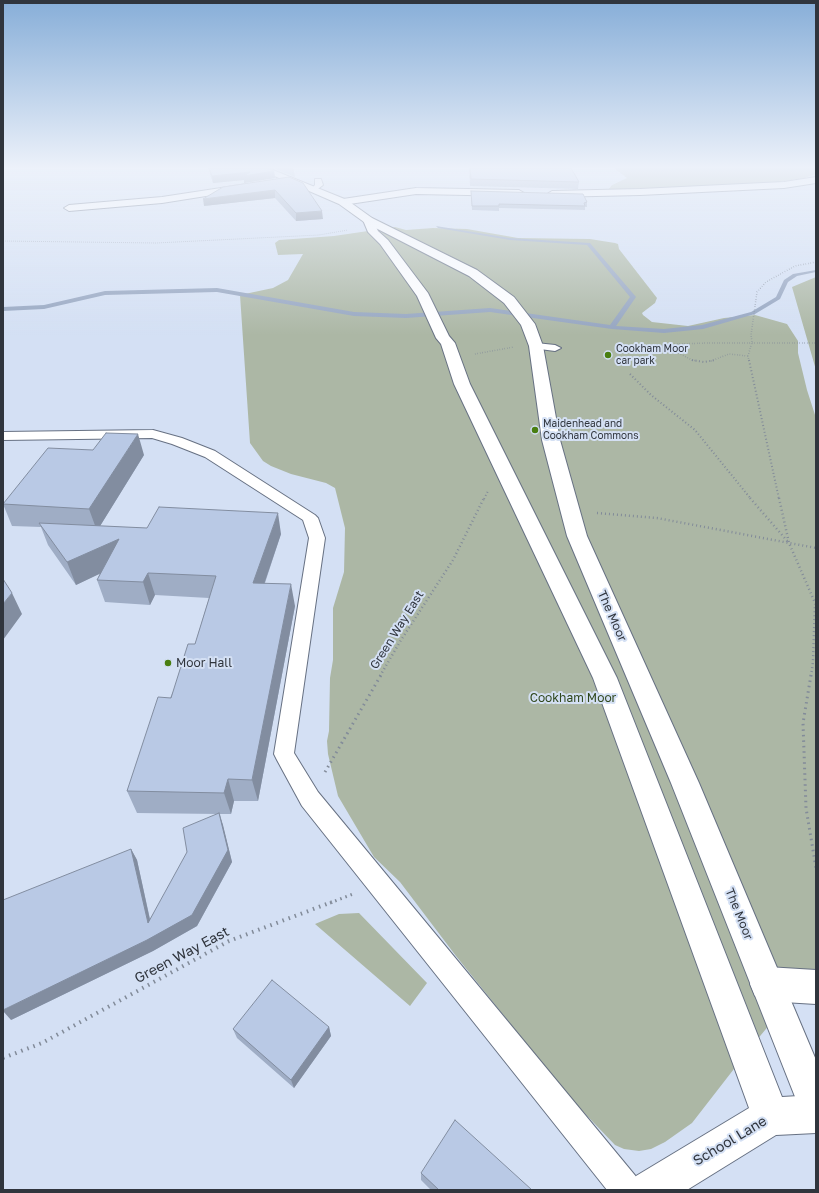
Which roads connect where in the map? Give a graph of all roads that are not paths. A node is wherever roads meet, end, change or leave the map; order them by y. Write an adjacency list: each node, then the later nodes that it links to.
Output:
1 (370, 224): 8 (street)
2 (375, 224): 4 (street, The Moor)
3 (3, 436): 9 (lane)
4 (768, 984): 5 (street); 6 (street, The Moor)
5 (816, 987)
6 (816, 1104)
7 (816, 1114): 8 (street, School Lane)
8 (770, 1116): 10 (street, School Lane)
9 (627, 1190)
10 (650, 1190)

